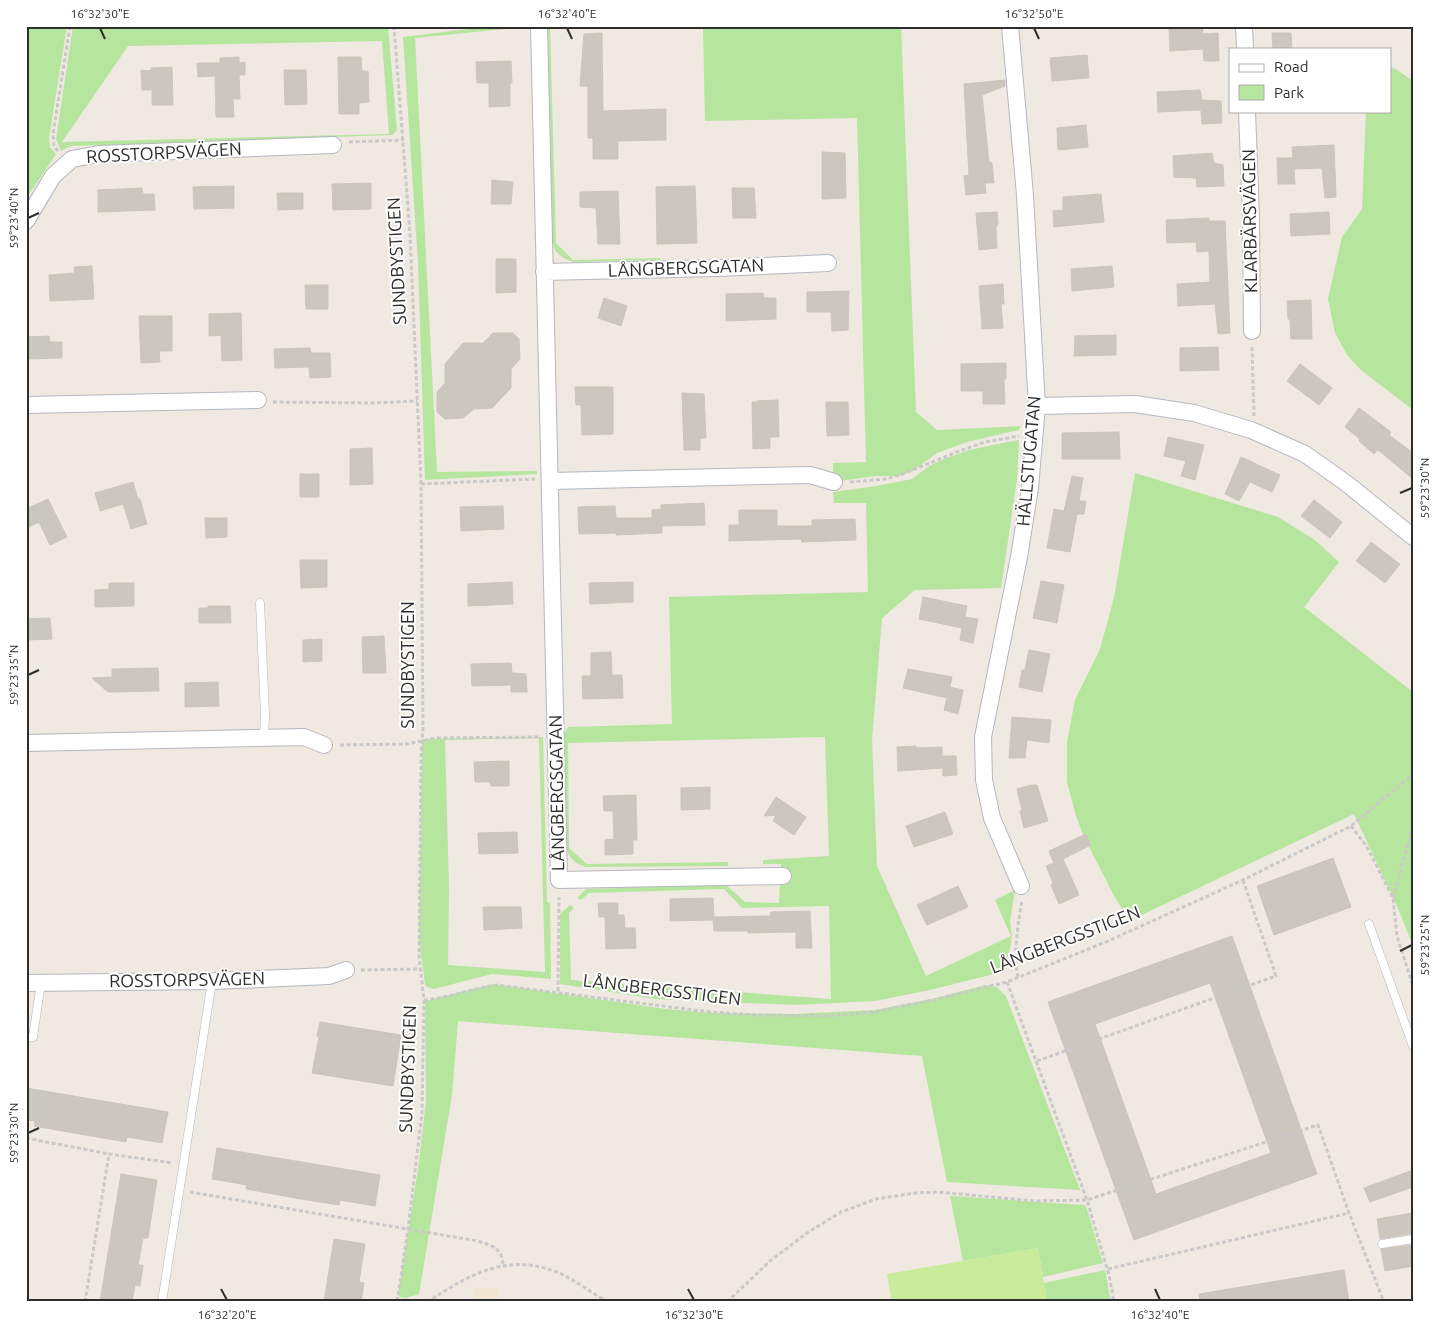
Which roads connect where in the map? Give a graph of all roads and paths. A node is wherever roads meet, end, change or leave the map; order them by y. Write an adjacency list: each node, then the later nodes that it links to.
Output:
1 (70, 26): 10 (path)
2 (394, 26): 8 (path, SUNDBYSTIGEN)
3 (539, 26): 13 (street, LÅNGBERGSGATAN)
4 (1010, 26): 18 (street, HÄLLSTUGATAN)
5 (1244, 26): 6 (street)
6 (1245, 48)
7 (1247, 112): 14 (street, KLARBÄRSVÄGEN)
8 (404, 140): 9 (path); 16 (path, SUNDBYSTIGEN)
9 (333, 146): 10 (street, ROSSTORPSVÄGEN)
10 (67, 164): 11 (street, ROSSTORPSVÄGEN)
11 (26, 221)
12 (828, 263): 13 (street, LÅNGBERGSGATAN)
13 (544, 272): 21 (street, LÅNGBERGSGATAN)
14 (1252, 332): 19 (path)
15 (258, 400): 16 (path); 17 (street)
16 (417, 401): 23 (path, SUNDBYSTIGEN)
17 (26, 405)
18 (1037, 406): 19 (street); 20 (street, HÄLLSTUGATAN)
19 (1251, 430): 24 (street)
20 (1034, 437): 22 (path); 37 (street, HÄLLSTUGATAN)
21 (551, 480): 22 (street); 23 (path); 26 (street, LÅNGBERGSGATAN)
22 (834, 482)
23 (421, 484): 28 (path, SUNDBYSTIGEN)
24 (1413, 537)
25 (260, 603): 27 (lane)
26 (556, 737): 28 (path); 35 (street, LÅNGBERGSGATAN)
27 (264, 738): 29 (street); 30 (street)
28 (422, 741): 30 (path); 40 (path, SUNDBYSTIGEN)
29 (26, 743)
30 (324, 745)
31 (1413, 774): 33 (path, LÅNGBERGSSTIGEN)
32 (1413, 825): 38 (path)
33 (1352, 826): 36 (path, LÅNGBERGSSTIGEN); 38 (path)
34 (783, 876): 35 (street, LÅNGBERGSGATAN)
35 (559, 880): 47 (path)
36 (1243, 880): 42 (path, LÅNGBERGSSTIGEN); 51 (path)
37 (1021, 886): 42 (path)
38 (1393, 898): 46 (path)
39 (1369, 924): 50 (lane)
40 (420, 969): 41 (path); 48 (path, SUNDBYSTIGEN)
41 (346, 970): 43 (street, ROSSTORPSVÄGEN)
42 (1018, 977): 44 (path, LÅNGBERGSSTIGEN)
43 (212, 981): 45 (street, ROSSTORPSVÄGEN); 54 (lane)
44 (1007, 982): 47 (path, LÅNGBERGSSTIGEN); 51 (path)
45 (34, 983): 49 (lane)
46 (1413, 986)
47 (558, 991): 48 (path, LÅNGBERGSSTIGEN)
48 (424, 1000): 58 (path, SUNDBYSTIGEN)
49 (26, 1037)
50 (1413, 1046)
51 (1037, 1061): 56 (path)
52 (26, 1138): 53 (path)
53 (109, 1154): 54 (path); 63 (path)
54 (184, 1164): 55 (lane)
55 (179, 1190): 58 (path); 64 (lane)
56 (1087, 1200): 57 (path); 62 (path); 68 (path)
57 (1349, 1213): 62 (path); 70 (path)
58 (408, 1228): 61 (path); 65 (path, SUNDBYSTIGEN)
59 (1413, 1239): 60 (lane)
60 (1382, 1244)
61 (503, 1266): 66 (path); 67 (path)
62 (1108, 1270): 69 (path)
63 (86, 1302)
64 (162, 1302)
65 (397, 1302)
66 (427, 1302)
67 (608, 1302)
68 (728, 1302)
69 (1114, 1302)
70 (1384, 1302)

